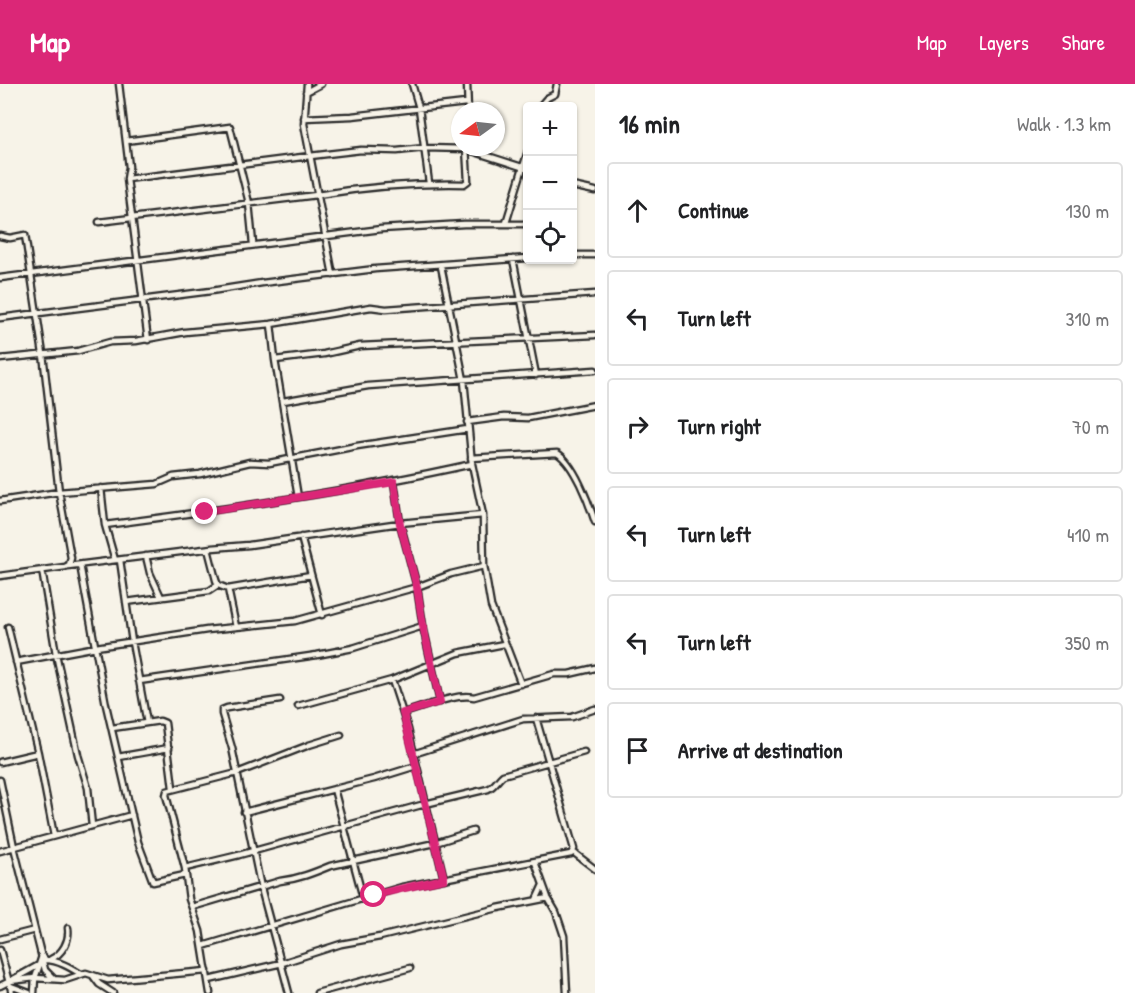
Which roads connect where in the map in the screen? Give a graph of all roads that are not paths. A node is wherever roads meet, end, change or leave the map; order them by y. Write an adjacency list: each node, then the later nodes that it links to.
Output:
1 (118, 84): 13 (street)
2 (307, 84): 7 (street)
3 (321, 84): 7 (street)
4 (412, 84): 11 (street)
5 (467, 84): 8 (street)
6 (557, 84): 9 (street)
7 (306, 92): 12 (street)
8 (466, 102)
9 (544, 102)
10 (451, 105): 11 (street)
11 (419, 108): 12 (street); 14 (street)
12 (304, 117): 16 (street)
13 (126, 141): 19 (street); 22 (street)
14 (425, 148): 15 (street); 16 (street); 23 (street)
15 (451, 148)
16 (310, 156): 19 (street); 26 (street)
17 (466, 156): 23 (street)
18 (488, 156): 20 (street)
19 (240, 164): 22 (street); 27 (street)
20 (523, 168)
21 (523, 175): 30 (street)
22 (127, 179): 28 (street)
23 (429, 183): 26 (street)
24 (577, 187): 25 (street)
25 (595, 191)
26 (318, 195): 27 (street); 33 (street)
27 (249, 204): 28 (street); 34 (street)
28 (132, 218): 29 (street); 39 (street)
29 (99, 222)
30 (506, 223): 31 (street); 33 (street)
31 (523, 224)
32 (0, 236): 41 (street)
33 (325, 237): 34 (street); 42 (street)
34 (253, 244): 39 (street)
35 (577, 255): 36 (street)
36 (595, 255)
37 (523, 258): 38 (street)
38 (513, 259): 40 (street); 46 (street)
39 (138, 260): 41 (street); 45 (street)
40 (441, 266): 42 (street); 47 (street)
41 (31, 275): 43 (street); 48 (street)
42 (333, 275): 45 (street)
43 (0, 278)
44 (595, 294): 46 (street)
45 (143, 299): 48 (street); 53 (street)
46 (520, 299): 47 (street); 52 (street)
47 (448, 305): 50 (street); 54 (street)
48 (36, 314): 49 (street); 55 (street)
49 (0, 318)
50 (271, 324): 53 (street); 57 (street)
51 (595, 335): 52 (street)
52 (528, 337): 54 (street); 59 (street)
53 (148, 340): 55 (street)
54 (455, 342): 57 (street); 60 (street)
55 (43, 354): 56 (street); 69 (street)
56 (0, 359)
57 (275, 360): 61 (street)
58 (595, 370): 59 (street)
59 (536, 375): 60 (street)
60 (464, 380): 61 (street); 63 (street)
61 (283, 401): 65 (street)
62 (595, 405): 63 (street)
63 (467, 422): 64 (street)
64 (468, 429): 65 (street); 66 (street)
65 (292, 458): 68 (street); 70 (street)
66 (472, 461): 67 (street); 72 (street); 73 (street)
67 (394, 482): 70 (street); 74 (street)
68 (101, 488): 69 (street); 75 (street)
69 (59, 492): 71 (street); 82 (street)
70 (298, 497): 75 (street)
71 (0, 501)
72 (483, 516): 74 (street); 81 (street)
73 (595, 522)
74 (400, 524): 76 (street); 87 (street)
75 (105, 525): 79 (street)
76 (301, 537): 77 (street); 84 (street)
77 (208, 549): 78 (street); 86 (street)
78 (146, 556): 79 (street); 89 (street)
79 (118, 560): 80 (street); 90 (street)
80 (80, 565): 82 (street); 97 (street)
81 (484, 566): 87 (street); 96 (street)
82 (65, 567): 83 (street)
83 (42, 570): 85 (street); 98 (street)
84 (311, 575): 88 (street); 91 (street)
85 (0, 576)
86 (219, 585): 88 (street); 89 (street)
87 (417, 587): 91 (street); 92 (street)
88 (228, 590): 94 (street)
89 (161, 597): 90 (street)
90 (126, 602): 95 (street)
91 (322, 615): 94 (street)
92 (423, 626): 100 (street); 103 (street)
93 (8, 627): 99 (street)
94 (236, 627): 95 (street)
95 (132, 642): 97 (street); 103 (street)
96 (504, 644): 100 (street); 104 (street)
97 (96, 647): 98 (street); 112 (street)
98 (56, 654): 99 (street); 129 (street)
99 (16, 662): 116 (street)
100 (432, 666): 102 (street); 106 (street)
101 (595, 668): 104 (street)
102 (392, 680): 107 (street); 109 (street)
103 (139, 681): 111 (street)
104 (521, 684): 106 (street)
105 (280, 700): 122 (street)
106 (440, 702): 109 (street)
107 (298, 706)
108 (595, 709): 110 (street)
109 (403, 713): 117 (street)
110 (536, 718): 117 (street); 120 (street)
111 (147, 723): 112 (street); 114 (street)
112 (112, 728): 118 (street)
113 (341, 735): 122 (street)
114 (169, 748): 118 (street); 124 (street)
115 (584, 752): 120 (street)
116 (38, 753): 119 (street); 132 (street)
117 (413, 754): 121 (street)
118 (118, 757): 128 (street)
119 (0, 762)
120 (548, 762): 126 (street); 137 (street)
121 (416, 766): 125 (street); 126 (street)
122 (237, 772): 124 (street); 127 (street)
123 (0, 780): 134 (street)
124 (173, 788): 140 (street)
125 (334, 789): 127 (street); 130 (street)
126 (425, 804): 130 (street); 133 (street)
127 (244, 812): 136 (street)
128 (132, 815): 129 (street); 142 (street)
129 (92, 826): 132 (street)
130 (342, 827): 136 (street); 138 (street)
131 (473, 831): 133 (street)
132 (54, 836): 134 (street)
133 (435, 843): 138 (street); 143 (street)
134 (14, 847): 135 (street); 152 (street)
135 (0, 851)
136 (253, 852): 140 (street); 145 (street)
137 (573, 852): 139 (street); 141 (street)
138 (353, 862): 145 (street); 146 (street)
139 (535, 862): 143 (street); 144 (street)
140 (185, 868): 142 (street)
141 (595, 869)
142 (185, 875): 149 (street)
143 (444, 879): 146 (street)
144 (543, 885): 147 (street); 148 (street)
145 (261, 888): 149 (street); 150 (street)
146 (363, 898): 150 (street)
147 (548, 898): 148 (street); 176 (street)
148 (536, 900): 158 (street)
149 (192, 907): 154 (street)
150 (272, 926): 154 (street); 158 (street)
151 (68, 928): 157 (street)
152 (35, 930): 153 (street); 156 (street)
153 (0, 939)
154 (203, 946): 161 (street)
155 (0, 950): 167 (street)
156 (42, 956): 157 (street); 159 (street)
157 (51, 959): 159 (street); 162 (street)
158 (282, 963): 166 (street); 174 (street)
159 (41, 964): 164 (street); 165 (street); 167 (street)
160 (410, 968): 169 (street)
161 (207, 971): 163 (street); 166 (street)
162 (81, 974): 163 (street); 165 (street)
163 (93, 976): 172 (street)
164 (35, 978): 165 (street); 167 (street); 171 (street)
165 (53, 978)
166 (209, 980): 173 (street)
167 (10, 984): 168 (street); 170 (street); 171 (street)
168 (0, 986)
169 (340, 990): 175 (street)
170 (12, 993)
171 (31, 993)
172 (113, 993)
173 (210, 993)
174 (289, 993)
175 (317, 993)
176 (567, 993)

